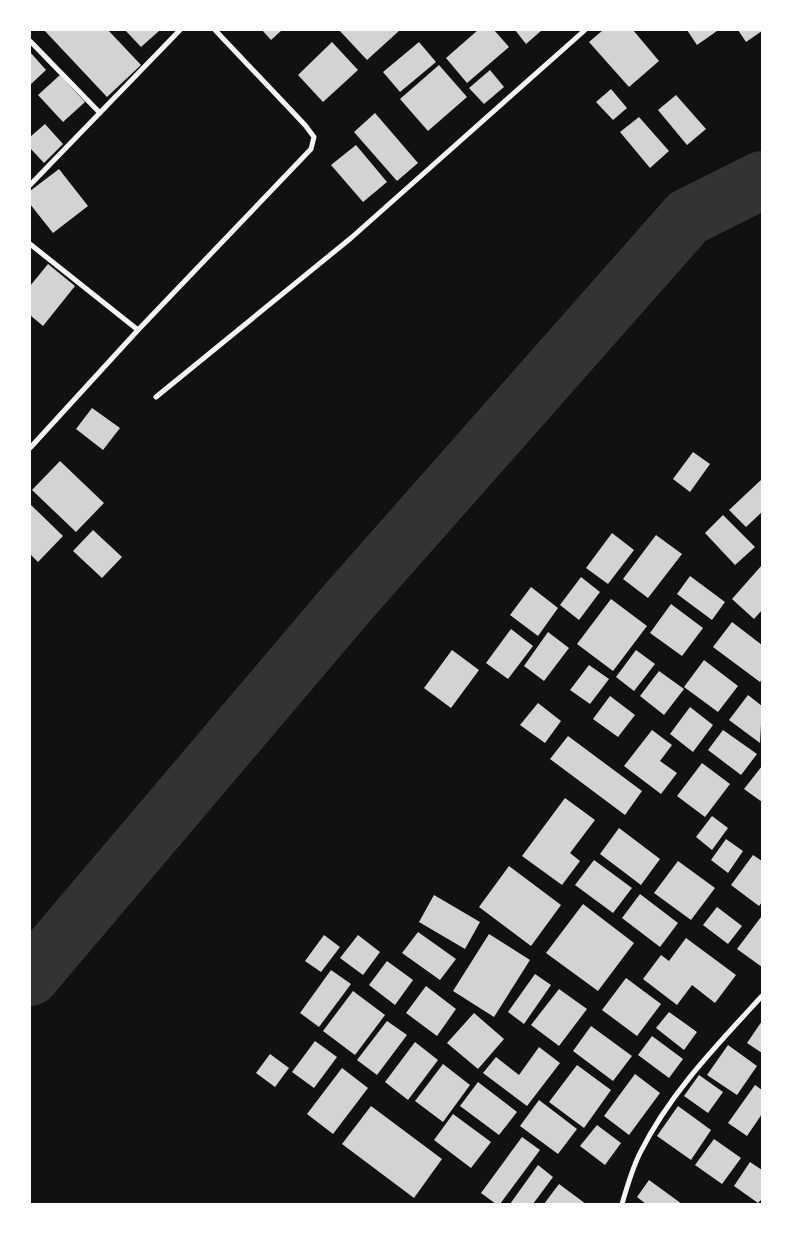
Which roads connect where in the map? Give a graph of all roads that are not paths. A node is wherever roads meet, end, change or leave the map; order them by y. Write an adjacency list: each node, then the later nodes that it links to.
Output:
1 (180, 30): 5 (street)
2 (216, 30): 8 (street)
3 (585, 30): 9 (street)
4 (30, 41): 5 (street)
5 (100, 113): 6 (street)
6 (30, 185)
7 (30, 244): 8 (street)
8 (138, 330): 10 (street)
9 (156, 397)
10 (30, 448)
11 (762, 996): 12 (street)
12 (622, 1204)

